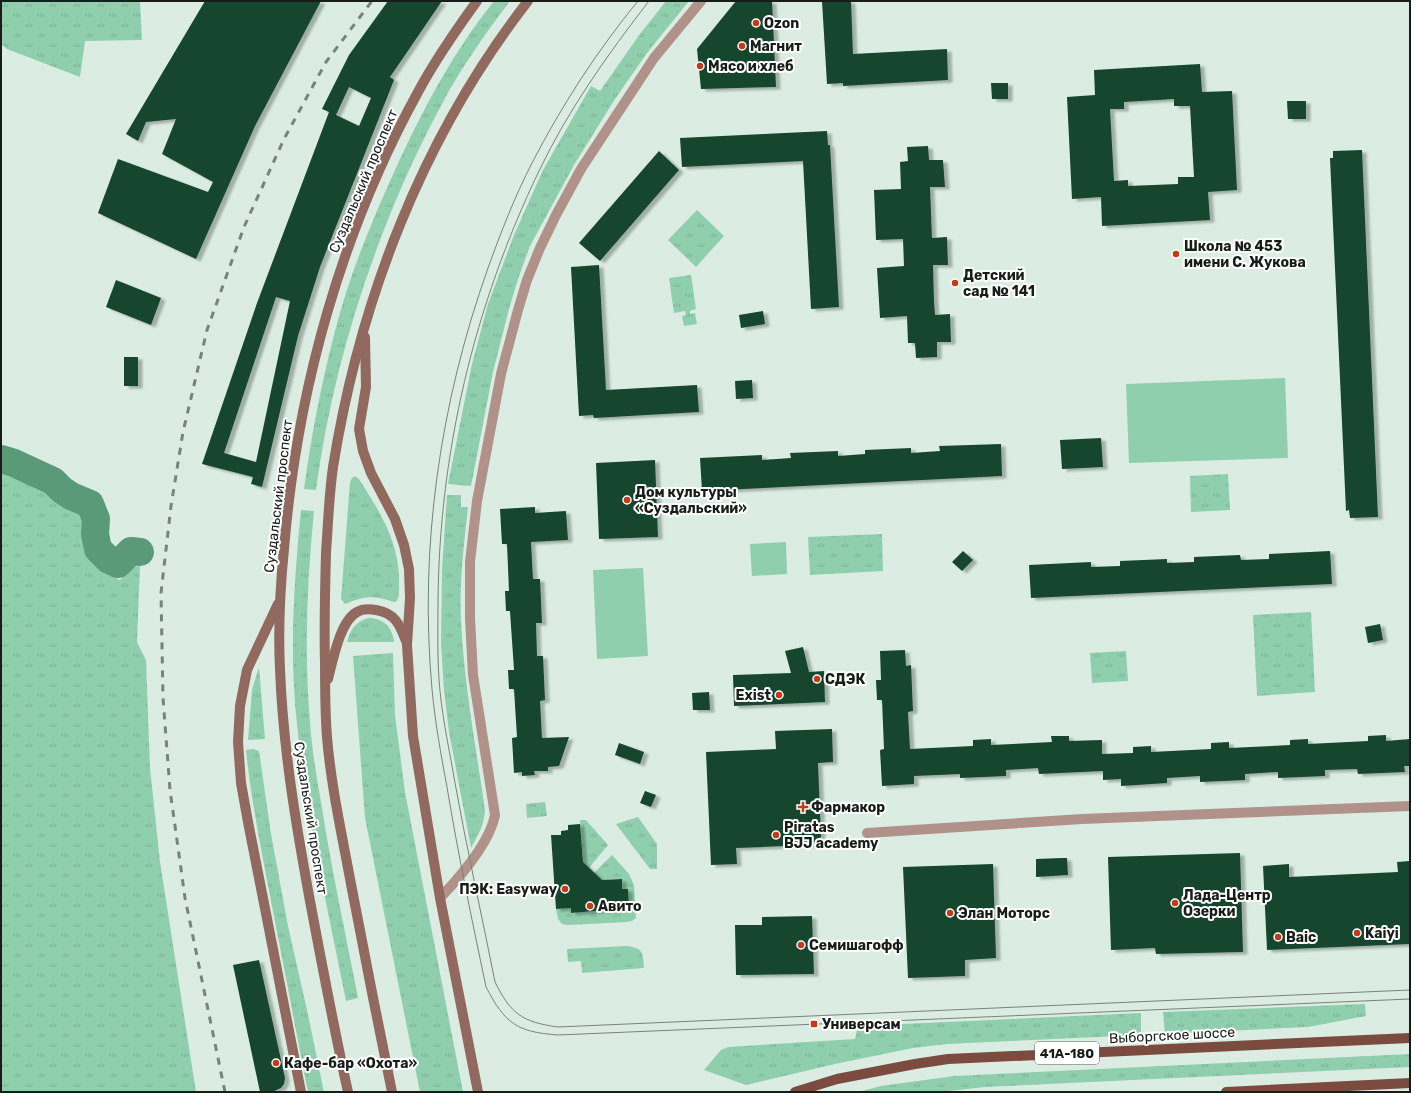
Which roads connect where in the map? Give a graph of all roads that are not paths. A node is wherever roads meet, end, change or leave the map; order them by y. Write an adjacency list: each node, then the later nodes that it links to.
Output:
1 (477, 1): 5 (main road, Суздальский проспект)
2 (528, 1): 4 (main road, Суздальский проспект)
3 (701, 1): 10 (street)
4 (365, 324): 6 (main road); 7 (main road, Суздальский проспект)
5 (279, 600): 13 (main road); 14 (main road, Суздальский проспект)
6 (407, 645): 7 (main road); 10 (main road)
7 (325, 691): 15 (main road, Суздальский проспект)
8 (1410, 806): 9 (street)
9 (867, 833)
10 (440, 898): 16 (main road)
11 (1410, 1038): 17 (main road, Выборгское шоссе / 41А-180)
12 (1410, 1083): 18 (main road)
13 (301, 1092)
14 (348, 1092)
15 (392, 1092)
16 (478, 1092)
17 (795, 1092)
18 (1226, 1092)

